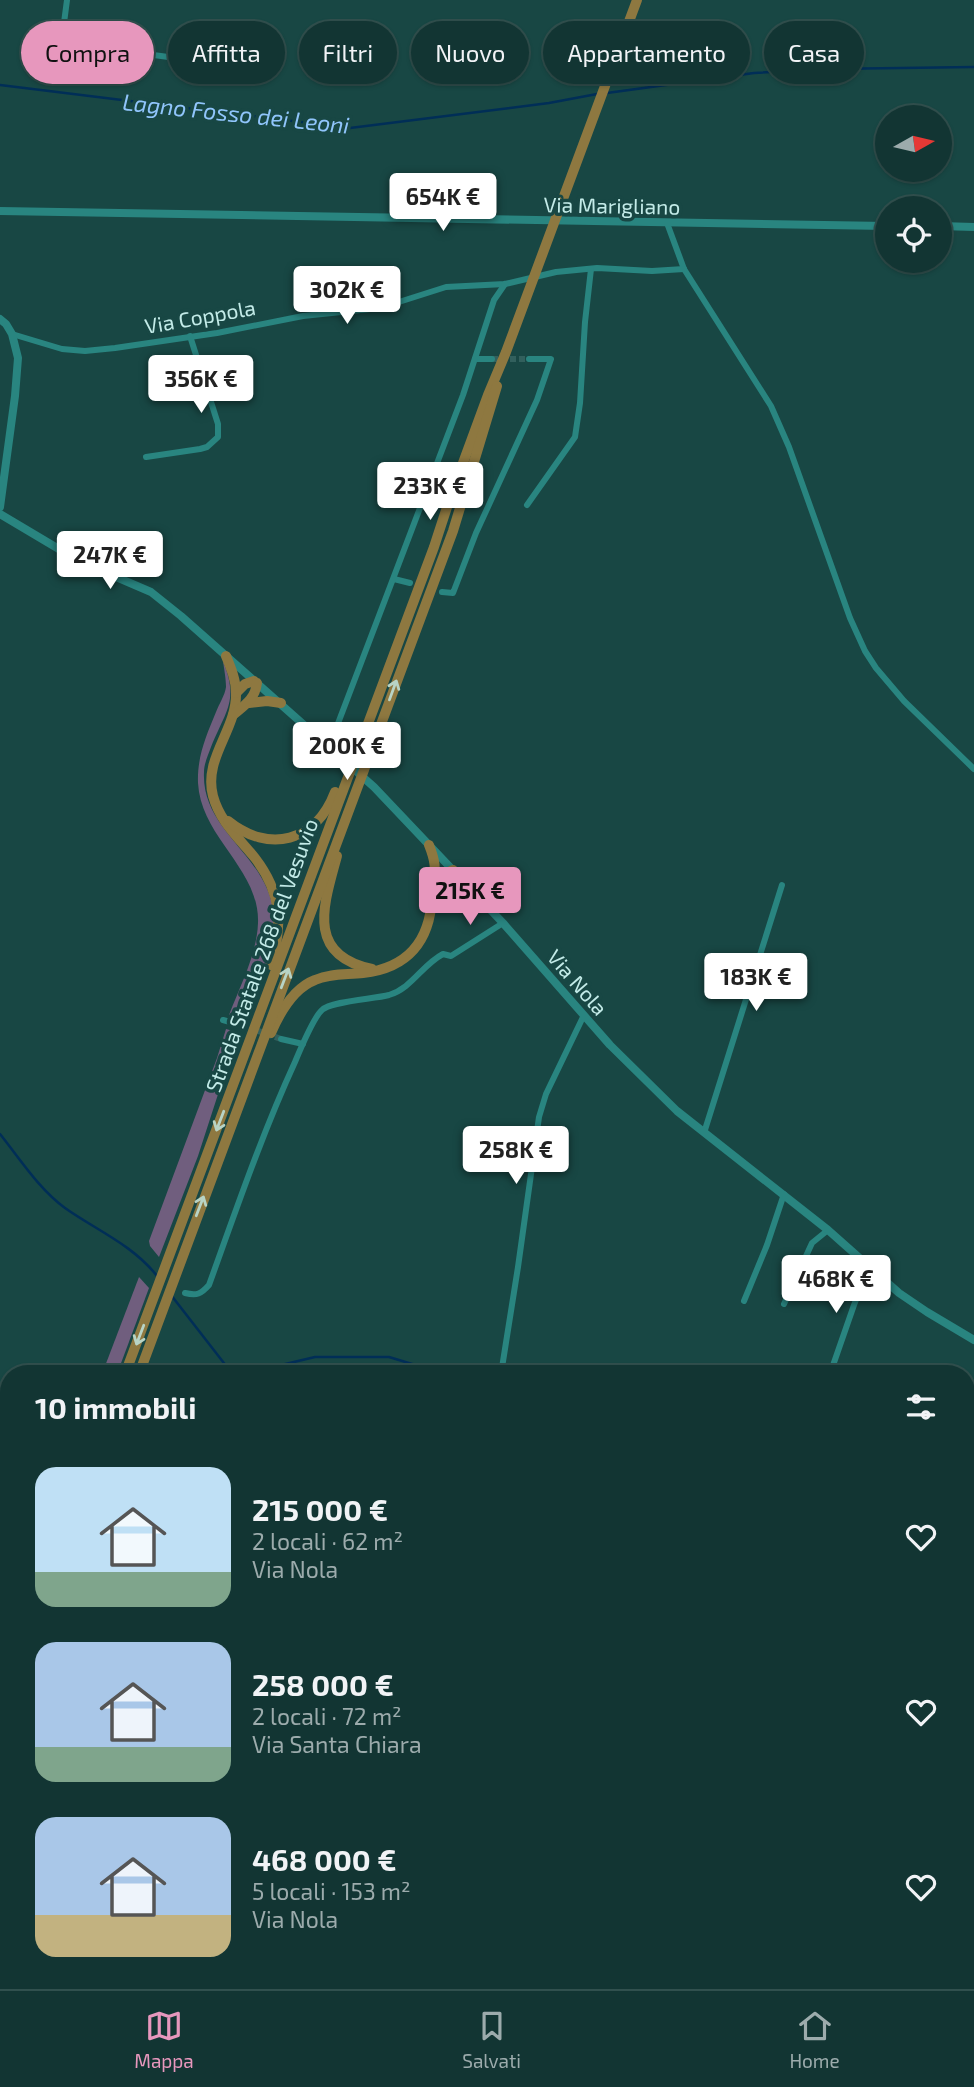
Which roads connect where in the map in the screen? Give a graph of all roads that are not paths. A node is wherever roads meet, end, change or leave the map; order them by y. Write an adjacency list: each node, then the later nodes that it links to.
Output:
1 (67, 0): 3 (street)
2 (637, 0): 15 (highway)
3 (168, 57)
4 (0, 211): 5 (street, Via Marigliano)
5 (667, 223): 6 (street, Via Marigliano); 10 (street)
6 (875, 226)
7 (952, 226): 8 (street)
8 (974, 227)
9 (591, 269): 10 (street, Via Coppola); 11 (street, Via Coppola); 20 (street)
10 (684, 269): 33 (street)
11 (505, 284): 14 (street, Via Coppola); 16 (street)
12 (0, 319): 13 (street)
13 (12, 334): 14 (street, Via Coppola); 21 (street)
14 (190, 336): 19 (street)
15 (506, 352): 34 (highway); 34 (highway, one-way to 15)
16 (475, 359): 17 (street); 23 (street)
17 (492, 359)
18 (529, 359): 25 (street)
19 (146, 457)
20 (527, 505)
21 (0, 508)
22 (0, 514): 26 (street, Via Nola)
23 (394, 579): 24 (street); 32 (street)
24 (410, 583)
25 (442, 592)
26 (226, 656): 27 (street, Via Nola); 28 (highway)
27 (256, 682): 28 (highway); 29 (highway); 30 (street, Via Nola)
28 (236, 694): 31 (highway)
29 (249, 703): 30 (highway); 31 (highway)
30 (281, 703): 32 (street, Via Nola)
31 (233, 715): 35 (highway)
32 (329, 747): 36 (street, Via Nola)
33 (974, 769)
34 (350, 785): 35 (highway); 44 (highway); 48 (highway, Strada Statale 268 del Vesuvio); 52 (highway, Strada Statale 268 del Vesuvio, one-way to 34)
35 (225, 820): 48 (highway)
36 (429, 845): 37 (street, Via Nola); 38 (highway)
37 (455, 872): 38 (highway); 39 (highway); 41 (street, Via Nola)
38 (433, 879): 42 (highway)
39 (450, 885): 41 (highway); 42 (highway)
40 (782, 885): 51 (street)
41 (469, 887): 43 (street, Via Nola)
42 (431, 905): 44 (highway)
43 (503, 923): 45 (street, Via Nola); 50 (street)
44 (379, 970): 52 (highway)
45 (584, 1015): 51 (street, Via Nola); 62 (street)
46 (223, 1020): 47 (street)
47 (241, 1025)
48 (250, 1039): 60 (highway, Strada Statale 268 del Vesuvio, one-way to 60)
49 (281, 1039): 50 (street)
50 (303, 1044): 56 (street)
51 (704, 1133): 53 (street, Via Nola)
52 (227, 1134): 61 (highway, Strada Statale 268 del Vesuvio, one-way to 52)
53 (784, 1194): 54 (street, Via Nola); 57 (street)
54 (828, 1230): 55 (street, Via Nola); 58 (street)
55 (869, 1267): 59 (street, Via Nola); 63 (street)
56 (185, 1293)
57 (744, 1301)
58 (784, 1304)
59 (974, 1340)
60 (128, 1365)
61 (142, 1365)
62 (502, 1365)
63 (833, 1365)

